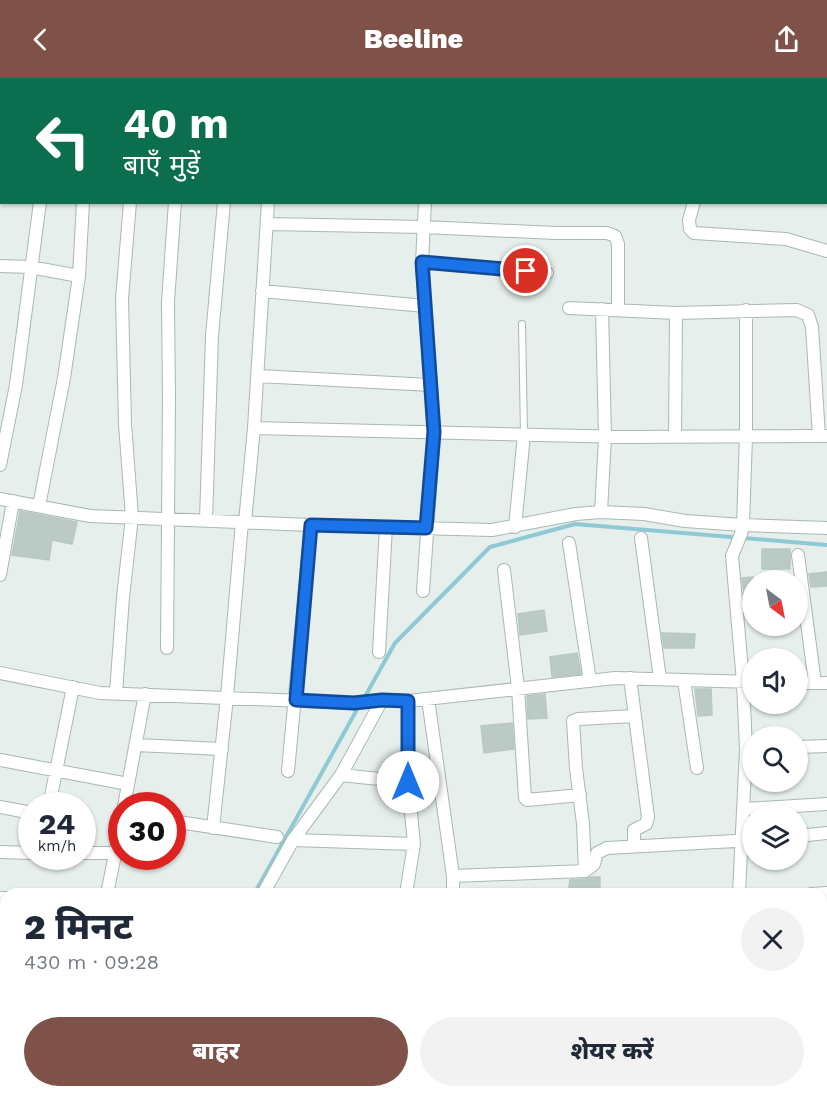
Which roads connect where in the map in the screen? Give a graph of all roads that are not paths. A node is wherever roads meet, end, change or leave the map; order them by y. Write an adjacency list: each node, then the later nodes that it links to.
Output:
1 (40, 204): 14 (street)
2 (83, 204): 16 (street)
3 (130, 204): 39 (street)
4 (175, 204): 40 (street)
5 (225, 204): 41 (street)
6 (268, 204): 9 (street)
7 (425, 204): 10 (street)
8 (693, 204): 11 (street)
9 (267, 224): 10 (street); 17 (street)
10 (424, 227): 12 (street); 21 (street)
11 (827, 251)
12 (422, 262): 15 (street); 18 (street)
13 (0, 266): 14 (street)
14 (33, 267): 16 (street); 34 (street)
15 (547, 273)
16 (79, 276): 37 (street)
17 (262, 291): 18 (street); 25 (street)
18 (425, 306): 26 (street)
19 (569, 308): 20 (street)
20 (602, 309): 21 (street); 32 (street)
21 (618, 309): 23 (street)
22 (746, 310): 23 (street); 30 (street); 31 (street)
23 (676, 313): 33 (street)
24 (522, 324): 29 (lane)
25 (258, 376): 26 (street); 27 (street)
26 (431, 385): 28 (street)
27 (254, 428): 28 (street); 42 (street)
28 (434, 432): 29 (street); 46 (street)
29 (524, 435): 32 (street); 45 (street)
30 (746, 436): 31 (street); 33 (street); 48 (street)
31 (823, 436)
32 (605, 437): 33 (street); 38 (street)
33 (675, 437)
34 (0, 465)
35 (0, 499): 36 (street)
36 (13, 501): 37 (street); 53 (street)
37 (39, 506): 39 (street)
38 (601, 512): 45 (street); 48 (street)
39 (132, 517): 40 (street); 67 (street)
40 (169, 519): 41 (street); 55 (street)
41 (206, 520): 42 (street)
42 (242, 522): 43 (street); 69 (street)
43 (311, 525): 44 (street); 71 (street)
44 (386, 527): 46 (street); 57 (street)
45 (516, 527): 46 (street)
46 (426, 528): 54 (street)
47 (827, 528): 48 (street)
48 (742, 530): 56 (street)
49 (641, 538): 60 (street)
50 (569, 543): 62 (street)
51 (798, 555): 64 (street)
52 (504, 570): 66 (street)
53 (0, 575)
54 (423, 591)
55 (167, 648)
56 (744, 648)
57 (379, 652)
58 (0, 673): 65 (street)
59 (630, 678): 60 (street); 62 (street); 74 (street)
60 (660, 679): 61 (street)
61 (684, 680): 63 (street); 80 (street)
62 (590, 681): 66 (street)
63 (742, 682)
64 (821, 683)
65 (73, 687): 67 (street); 81 (street)
66 (518, 688): 70 (street); 88 (street)
67 (116, 693): 68 (street)
68 (145, 694): 69 (street); 75 (street)
69 (227, 697): 71 (street); 78 (street)
70 (428, 699): 72 (street); 107 (street)
71 (296, 700): 73 (street); 82 (street)
72 (408, 701): 73 (street); 84 (street)
73 (377, 702): 83 (street)
74 (635, 716): 88 (street); 101 (street)
75 (136, 745): 78 (street); 85 (street)
76 (827, 746): 77 (street)
77 (808, 747)
78 (222, 749): 94 (street)
79 (0, 760): 81 (street)
80 (696, 768)
81 (57, 771): 85 (street); 86 (street)
82 (288, 771)
83 (341, 775): 84 (street); 98 (street)
84 (408, 782): 100 (street)
85 (128, 784): 87 (street)
86 (52, 792)
87 (127, 792)
88 (580, 795): 106 (street)
89 (827, 804): 90 (street)
90 (808, 805)
91 (0, 807): 92 (street)
92 (18, 810)
93 (186, 824): 94 (street)
94 (213, 828): 97 (street)
95 (827, 833): 96 (street)
96 (808, 835)
97 (277, 837)
98 (292, 840): 100 (street); 109 (street)
99 (742, 840): 101 (street)
100 (414, 844): 110 (street)
101 (634, 846): 106 (street)
102 (0, 852): 103 (street)
103 (18, 853)
104 (112, 870): 108 (street)
105 (743, 870): 112 (street)
106 (585, 871): 107 (street)
107 (453, 876): 111 (street)
108 (108, 888)
109 (266, 888)
110 (407, 888)
111 (453, 888)
112 (740, 888)

